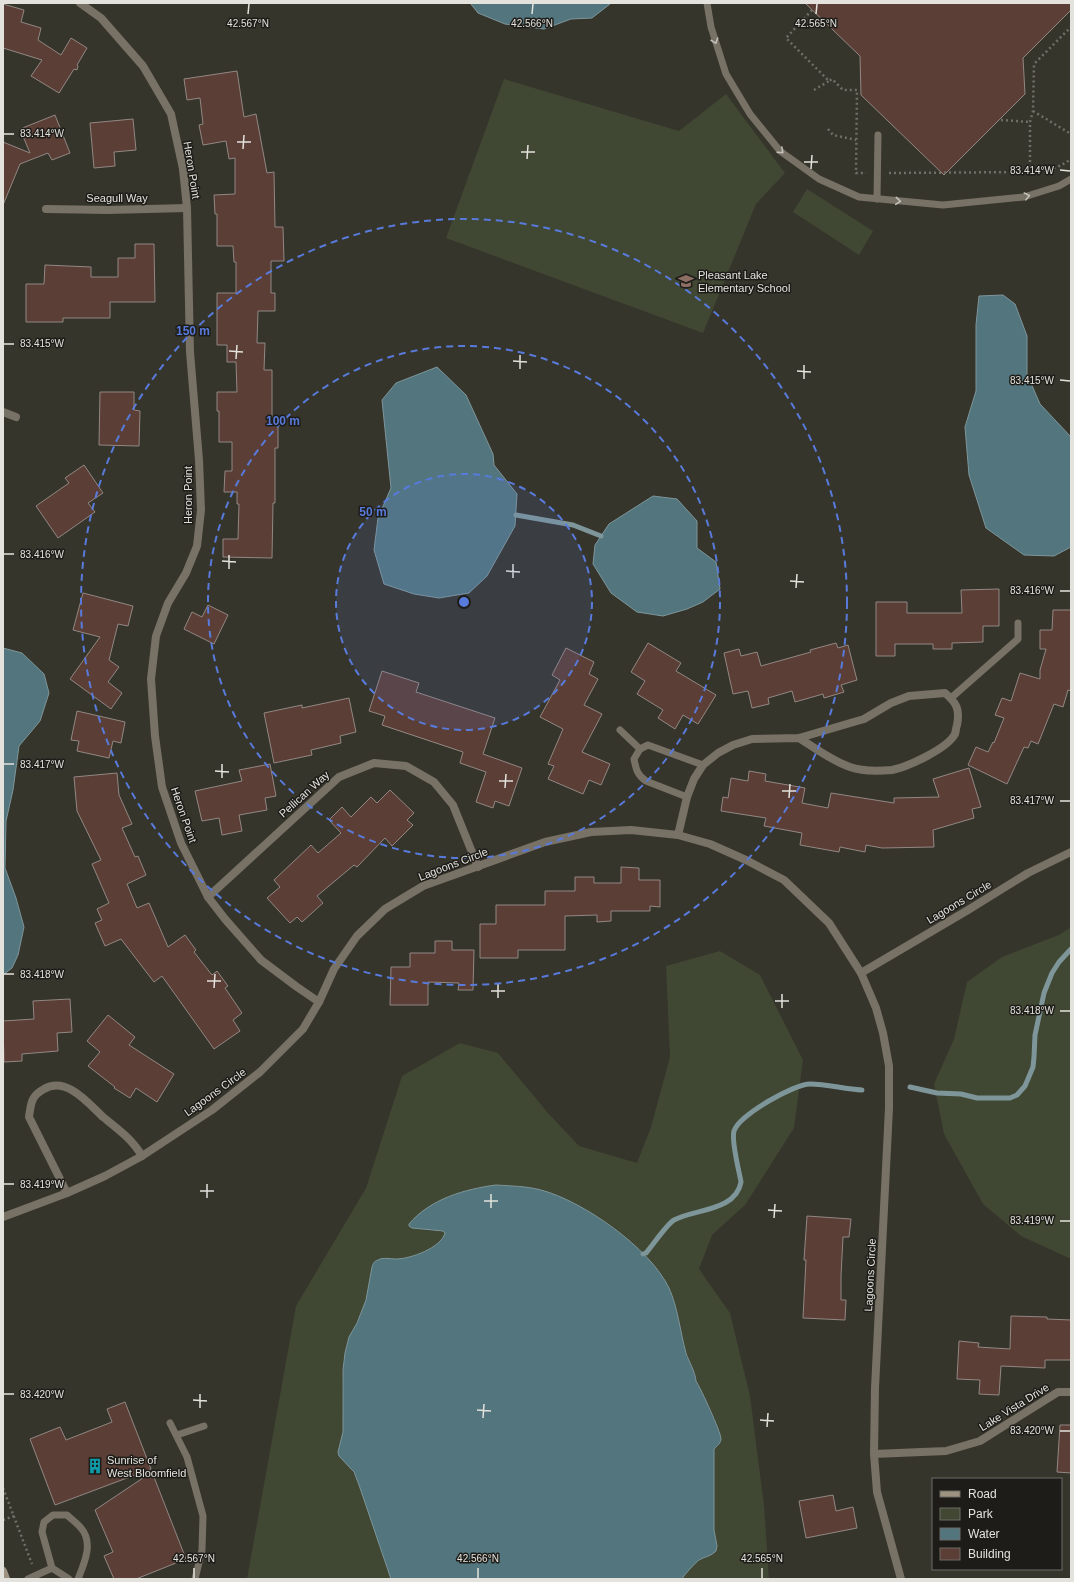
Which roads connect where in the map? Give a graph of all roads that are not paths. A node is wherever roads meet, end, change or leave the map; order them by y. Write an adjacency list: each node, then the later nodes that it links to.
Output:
1 (80, 3): 6 (street, Heron Point)
2 (707, 3): 5 (lane, one-way to 5)
3 (878, 135): 5 (lane)
4 (1071, 179): 5 (lane, one-way to 4)
5 (877, 198)
6 (187, 208): 7 (street, Seagull Way); 20 (street, Heron Point)
7 (46, 209)
8 (3, 412): 9 (street)
9 (16, 417)
10 (1018, 623): 11 (lane)
11 (951, 698): 13 (street); 13 (street)
12 (620, 730): 14 (lane)
13 (799, 738): 15 (street)
14 (640, 749): 15 (lane); 16 (lane)
15 (703, 765): 16 (street)
16 (687, 797): 17 (street)
17 (678, 835): 19 (street, Lagoons Circle); 21 (street, Lagoons Circle)
18 (1071, 852): 21 (street, Lagoons Circle)
19 (478, 866): 20 (street, Pellican Way); 22 (street, Lagoons Circle)
20 (208, 897): 22 (street, Heron Point)
21 (861, 973): 30 (street, Lagoons Circle)
22 (319, 1002): 23 (street, Lagoons Circle)
23 (142, 1156): 24 (street, Lagoons Circle); 24 (street)
24 (67, 1193): 25 (street, Lagoons Circle)
25 (3, 1217)
26 (1071, 1392): 30 (street, Lake Vista Drive)
27 (170, 1423): 29 (lane)
28 (204, 1426): 29 (lane)
29 (177, 1435): 37 (lane)
30 (874, 1454): 38 (street, Lagoons Circle)
31 (52, 1568): 34 (lane); 35 (lane); 36 (lane)
32 (3, 1571): 33 (main road)
33 (6, 1579)
34 (28, 1579)
35 (69, 1579)
36 (78, 1579)
37 (195, 1579)
38 (901, 1579)

